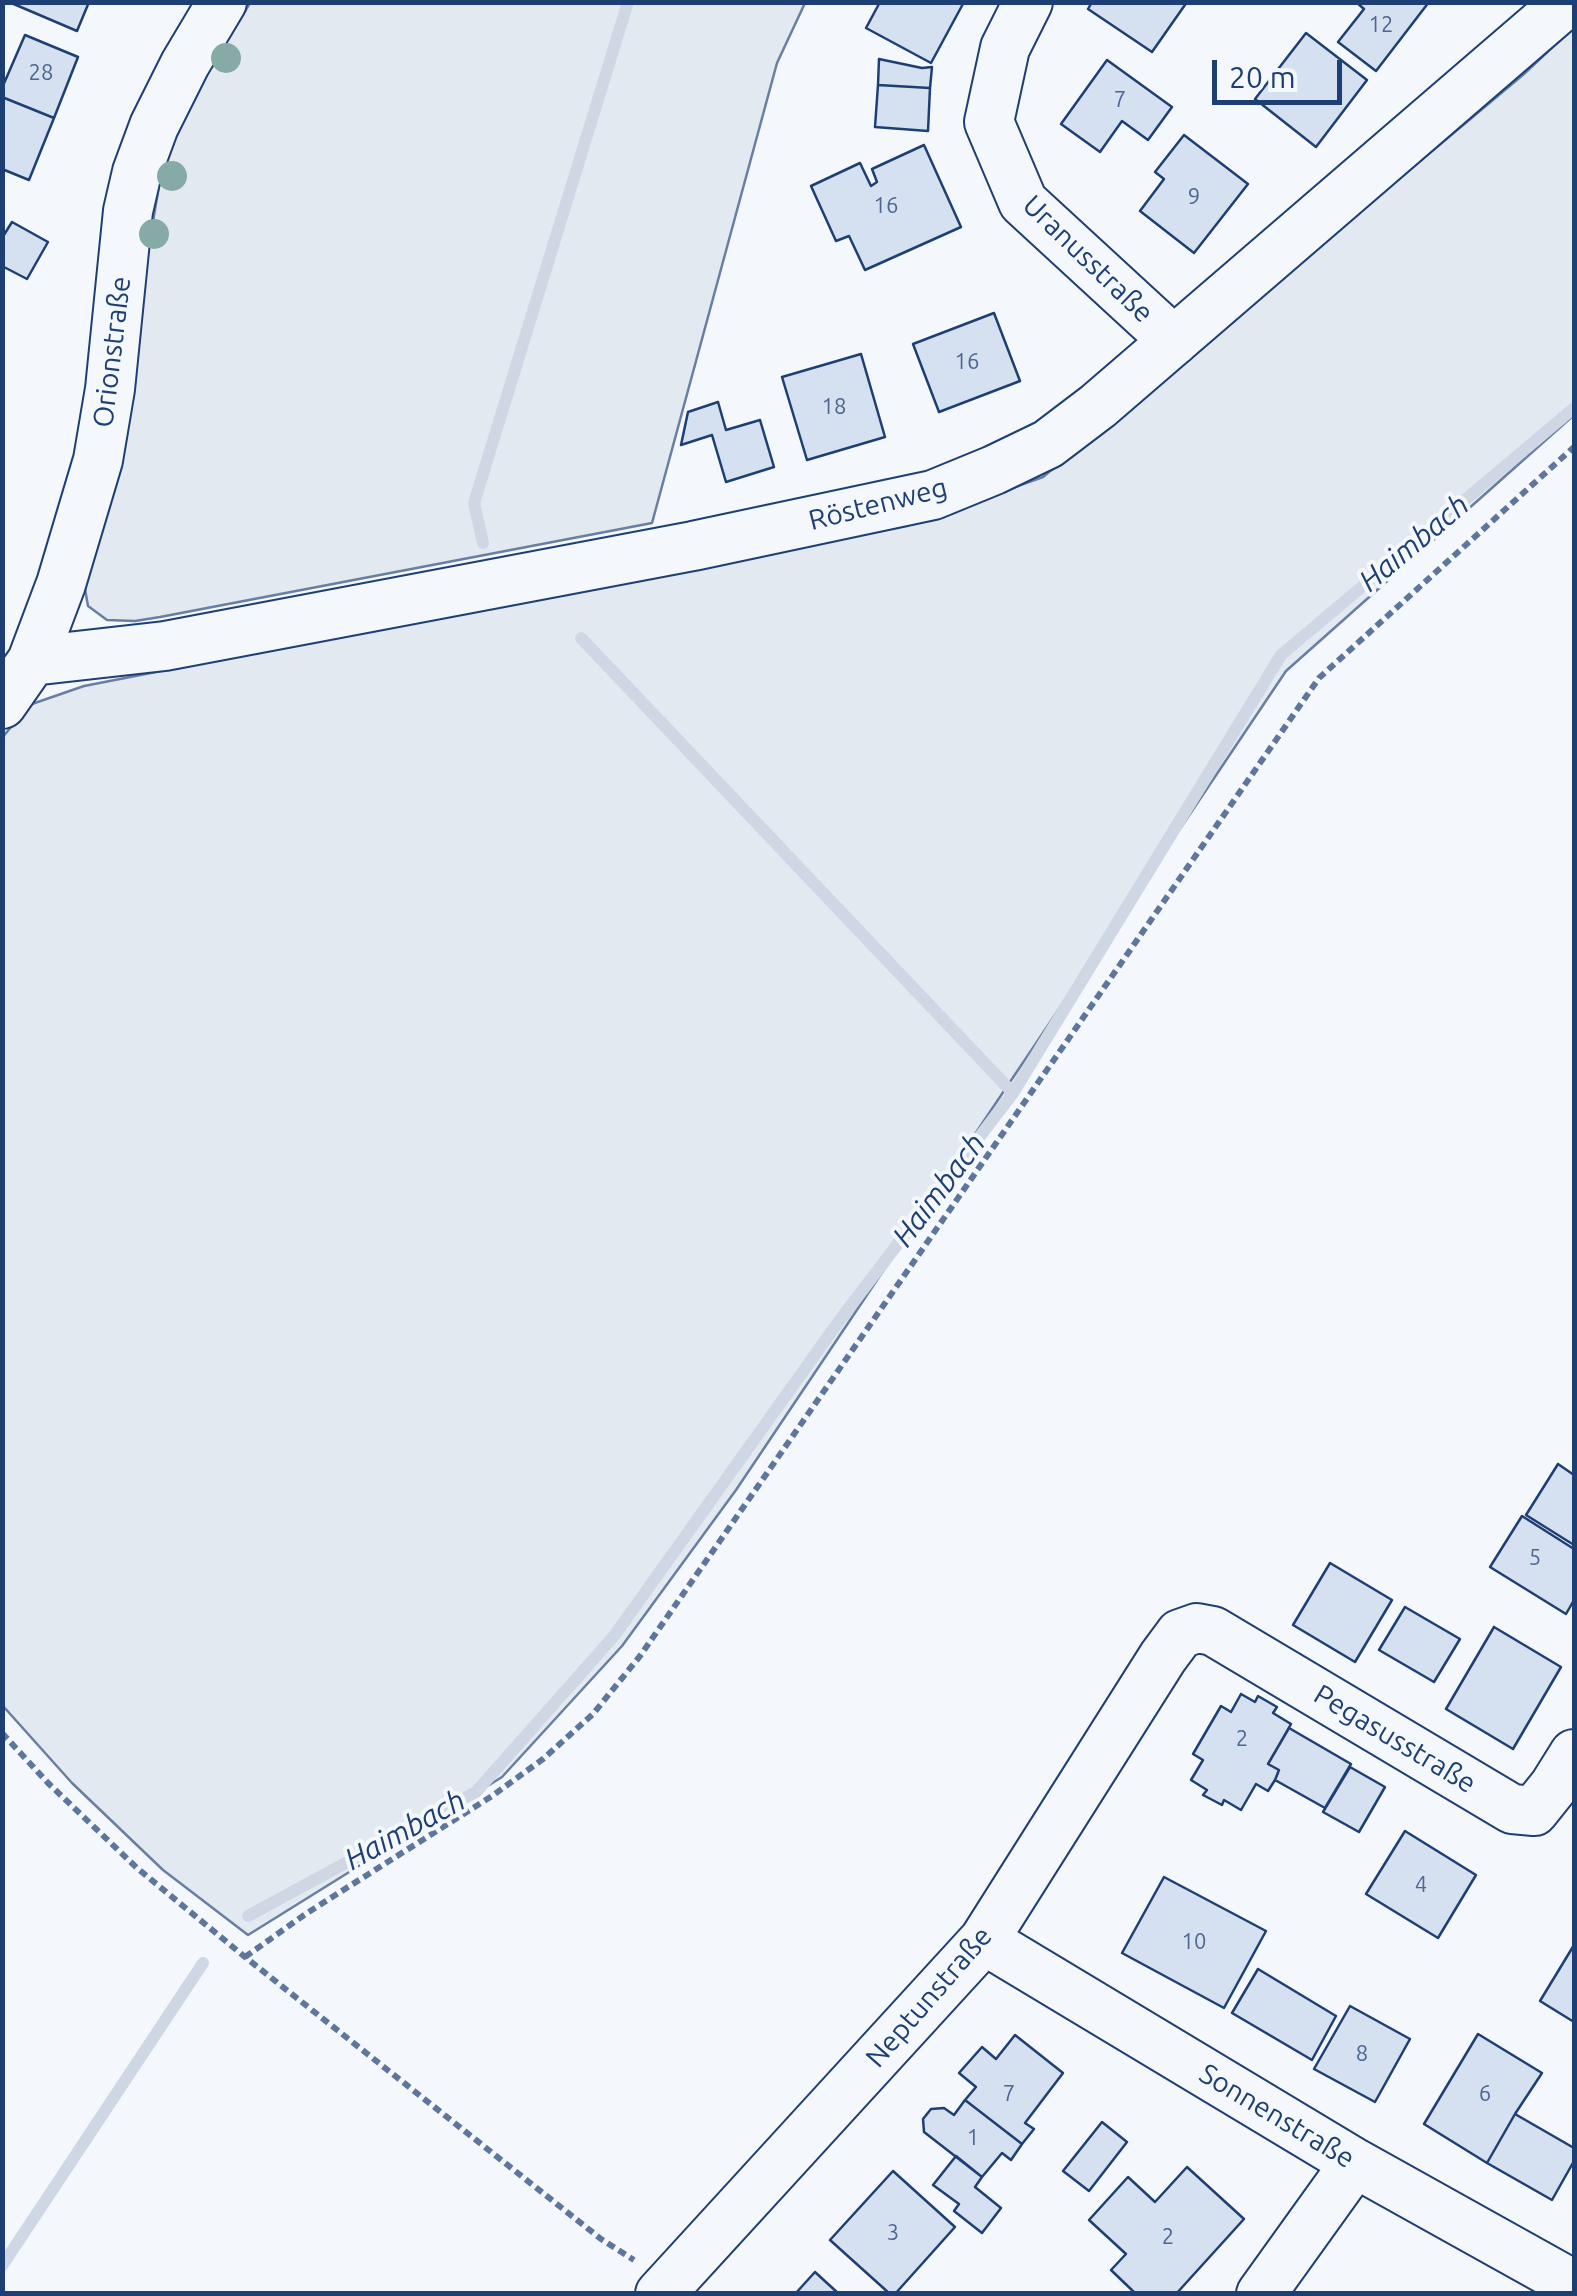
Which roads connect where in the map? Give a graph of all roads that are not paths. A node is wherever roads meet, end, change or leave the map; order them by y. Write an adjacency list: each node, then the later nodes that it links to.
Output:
1 (222, 2): 5 (street, Orionstraße)
2 (1028, 2): 4 (street, Uranusstraße)
3 (1567, 2): 4 (street, Röstenweg)
4 (1174, 341): 5 (street, Röstenweg)
5 (32, 661): 6 (street, Orionstraße)
6 (2, 704)
7 (1198, 1628): 8 (street, Pegasusstraße); 9 (street, Neptunstraße)
8 (1574, 1754)
9 (984, 1940): 10 (street, Sonnenstraße); 12 (street, Neptunstraße)
10 (1356, 2163): 11 (street, Sonnenstraße); 13 (street)
11 (1574, 2285)
12 (665, 2288)
13 (1260, 2294)

